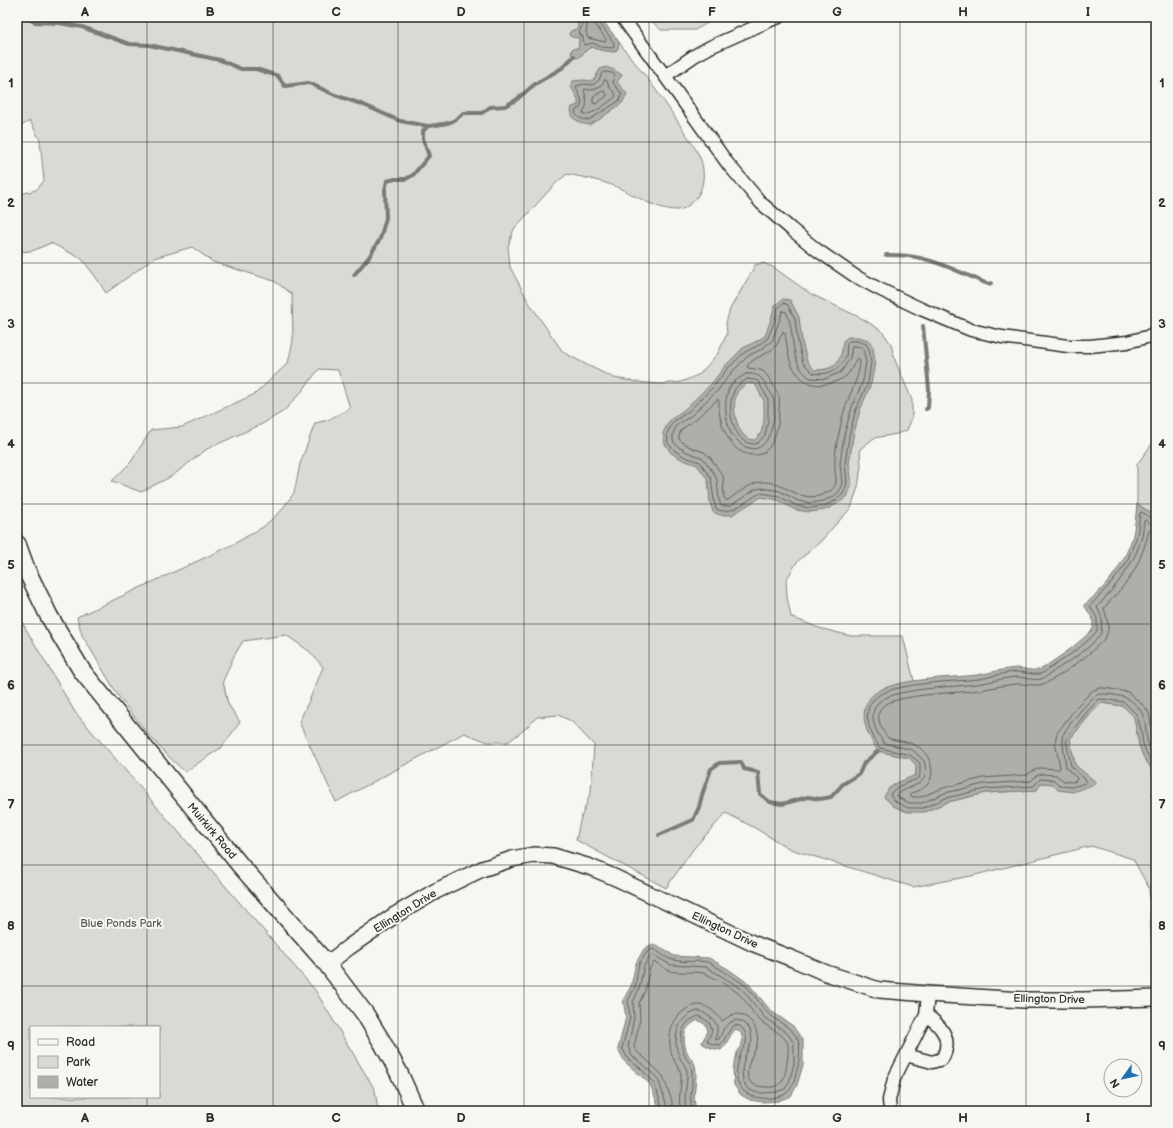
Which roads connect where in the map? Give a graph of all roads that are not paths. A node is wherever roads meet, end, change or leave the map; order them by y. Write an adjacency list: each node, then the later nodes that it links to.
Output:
1 (622, 17): 3 (street)
2 (779, 17): 3 (street)
3 (665, 76): 4 (street)
4 (1156, 332)
5 (17, 544): 6 (main road, Muirkirk Road)
6 (327, 964): 7 (street, Ellington Drive); 11 (main road, Muirkirk Road)
7 (928, 994): 8 (street, Ellington Drive); 9 (street)
8 (1156, 998)
9 (926, 1015): 10 (street); 10 (street)
10 (906, 1055): 12 (street)
11 (416, 1111)
12 (890, 1111)

